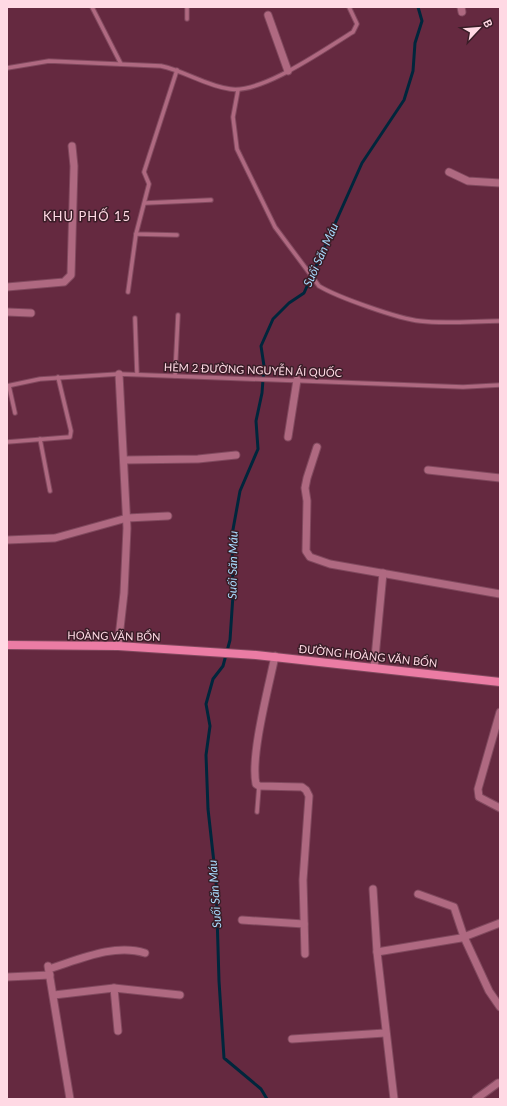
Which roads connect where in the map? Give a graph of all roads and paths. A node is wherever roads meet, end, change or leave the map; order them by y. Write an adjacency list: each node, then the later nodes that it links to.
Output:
1 (92, 7): 6 (lane)
2 (187, 7): 5 (lane)
3 (349, 7): 9 (lane)
4 (268, 15): 9 (street)
5 (187, 19)
6 (121, 64): 7 (lane); 8 (lane)
7 (7, 68)
8 (178, 70): 10 (lane); 15 (lane)
9 (288, 71): 10 (lane)
10 (238, 90): 24 (lane)
11 (72, 146): 18 (street)
12 (449, 172): 13 (street)
13 (500, 183)
14 (211, 200): 15 (lane)
15 (144, 204): 16 (lane)
16 (136, 234): 17 (lane); 19 (lane)
17 (178, 235)
18 (7, 287)
19 (128, 292)
20 (7, 312): 21 (street)
21 (31, 313)
22 (178, 315): 27 (lane)
23 (135, 318): 26 (lane)
24 (500, 321)
25 (119, 374): 26 (lane, HẺM 2 ĐƯỜNG NGUYỄN ÁI QUỐC); 28 (lane, HẺM 2 ĐƯỜNG NGUYỄN ÁI QUỐC); 38 (street)
26 (137, 374): 27 (lane, HẺM 2 ĐƯỜNG NGUYỄN ÁI QUỐC)
27 (175, 376): 29 (lane, HẺM 2 ĐƯỜNG NGUYỄN ÁI QUỐC)
28 (58, 377): 31 (lane, HẺM 2 ĐƯỜNG NGUYỄN ÁI QUỐC); 34 (lane)
29 (297, 380): 30 (lane, HẺM 2 ĐƯỜNG NGUYỄN ÁI QUỐC); 33 (street)
30 (500, 385)
31 (8, 386): 32 (lane)
32 (15, 413)
33 (288, 437)
34 (40, 440): 35 (lane); 41 (lane)
35 (7, 442)
36 (317, 447): 45 (street)
37 (236, 455): 38 (street)
38 (124, 460): 43 (street)
39 (428, 470): 40 (street)
40 (500, 478)
41 (50, 491)
42 (168, 516): 43 (street)
43 (127, 518): 44 (street); 48 (street)
44 (7, 540)
45 (383, 573): 46 (street); 51 (street)
46 (500, 594)
47 (7, 645): 48 (main road, HOÀNG VĂN BỔN)
48 (118, 646): 49 (main road, HOÀNG VĂN BỔN)
49 (233, 653): 50 (main road, ĐƯỜNG HOÀNG VĂN BỔN)
50 (275, 656): 51 (main road, ĐƯỜNG HOÀNG VĂN BỔN); 54 (street)
51 (374, 668): 52 (main road, ĐƯỜNG HOÀNG VĂN BỔN)
52 (500, 682)
53 (500, 712): 55 (street)
54 (260, 786): 56 (lane); 61 (street)
55 (500, 808)
56 (257, 812)
57 (373, 889): 63 (street)
58 (418, 894): 62 (street)
59 (242, 920): 61 (street)
60 (500, 923): 62 (street)
61 (304, 924): 65 (street)
62 (464, 937): 63 (street); 71 (street)
63 (377, 952): 73 (street)
64 (145, 954): 66 (street)
65 (305, 954)
66 (49, 970): 67 (street); 69 (street)
67 (7, 977)
68 (114, 988): 69 (street); 70 (street); 72 (street)
69 (54, 995): 76 (street)
70 (180, 995)
71 (500, 1007)
72 (118, 1031)
73 (385, 1033): 74 (street); 77 (street)
74 (292, 1039)
75 (498, 1083): 78 (street)
76 (70, 1099)
77 (394, 1099)
78 (476, 1099)

